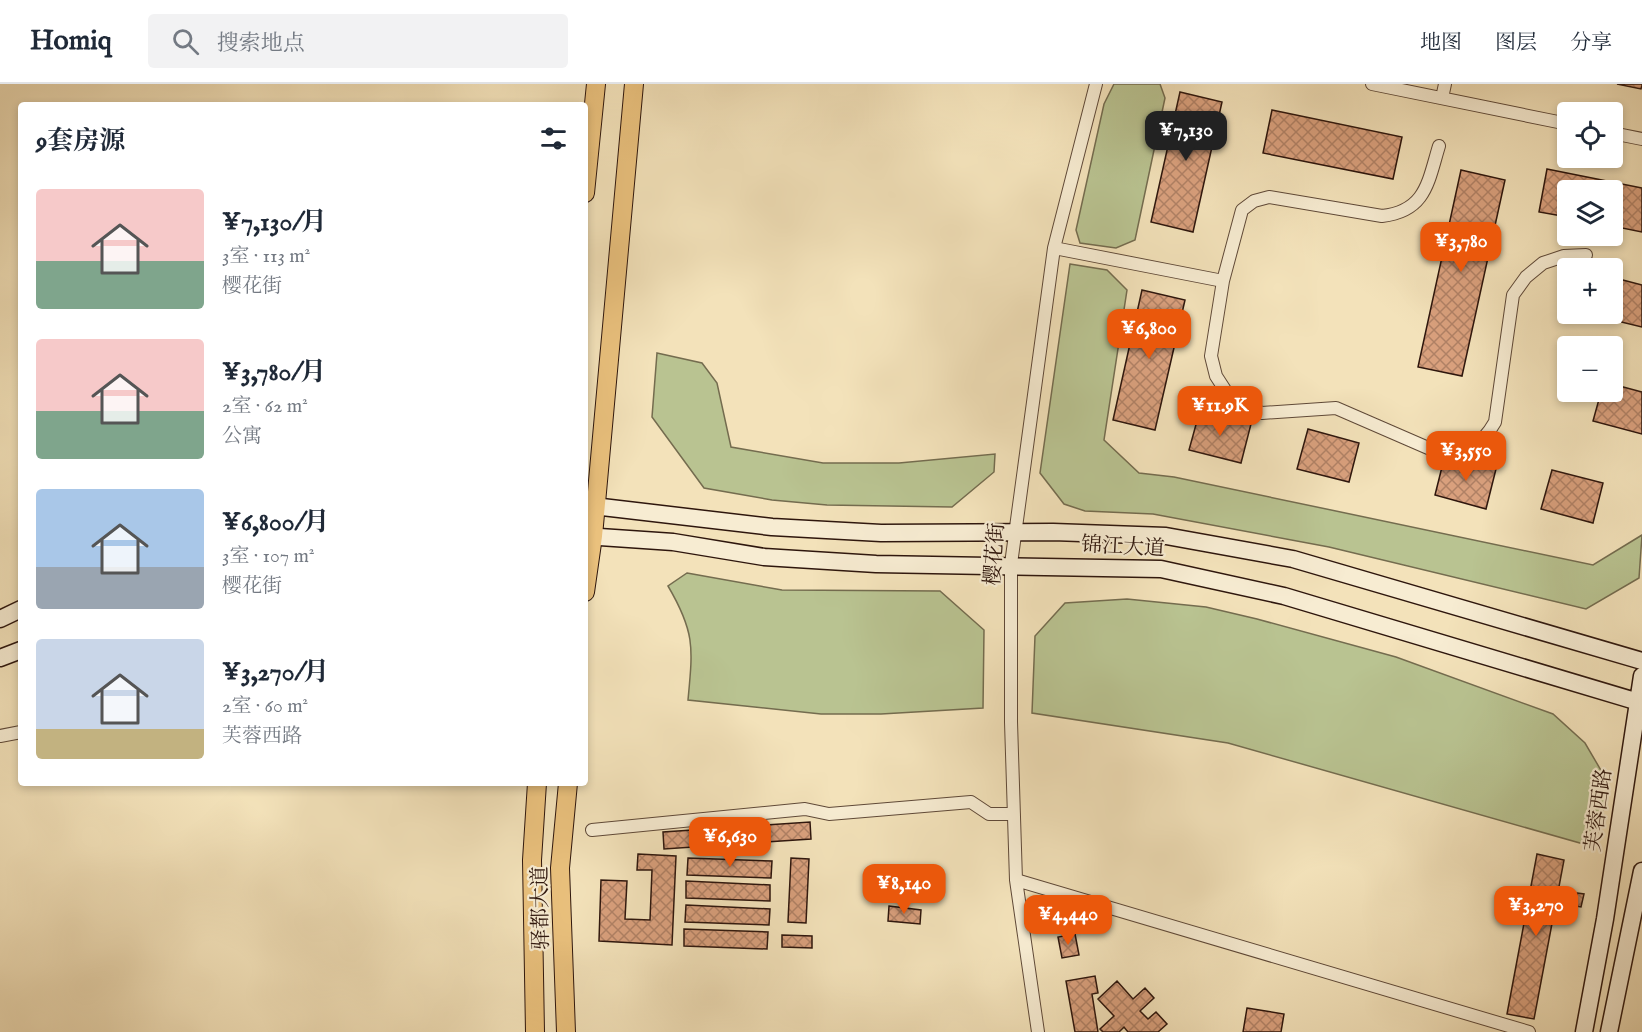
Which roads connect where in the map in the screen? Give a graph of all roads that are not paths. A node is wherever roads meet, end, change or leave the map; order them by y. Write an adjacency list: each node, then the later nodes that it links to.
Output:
1 (596, 84): 11 (main road)
2 (634, 84): 15 (main road)
3 (1096, 84): 12 (street, 樱花街)
4 (1372, 84): 6 (street)
5 (1445, 84): 6 (street)
6 (1442, 98): 7 (street)
7 (1557, 122)
8 (1623, 135): 9 (street)
9 (1642, 139)
10 (1439, 146): 14 (street)
11 (588, 163)
12 (1054, 248): 14 (street); 16 (street, 樱花街)
13 (1586, 255): 14 (street)
14 (1223, 281)
15 (589, 506): 16 (main road, 锦江大道); 17 (main road)
16 (1013, 532): 18 (street, 樱花街); 23 (main road, 锦江大道)
17 (589, 536): 18 (main road, 锦江大道)
18 (1011, 564): 25 (main road, 锦江大道); 30 (street, 樱花街)
19 (18, 610): 20 (main road)
20 (0, 619)
21 (18, 651): 22 (main road)
22 (0, 658)
23 (1642, 661)
24 (1642, 676): 25 (main road, 芙蓉西路)
25 (1640, 702): 38 (main road, 芙蓉西路)
26 (18, 733): 27 (street)
27 (0, 736)
28 (537, 786): 34 (main road, 驿都大道)
29 (567, 786): 35 (main road, 驿都大道)
30 (1014, 814): 31 (street); 33 (street, 樱花街)
31 (592, 830)
32 (1642, 871): 39 (main road)
33 (1016, 880): 36 (street, 樱花街); 37 (street)
34 (535, 1032)
35 (566, 1032)
36 (1038, 1032)
37 (1529, 1032)
38 (1584, 1032)
39 (1609, 1032)

